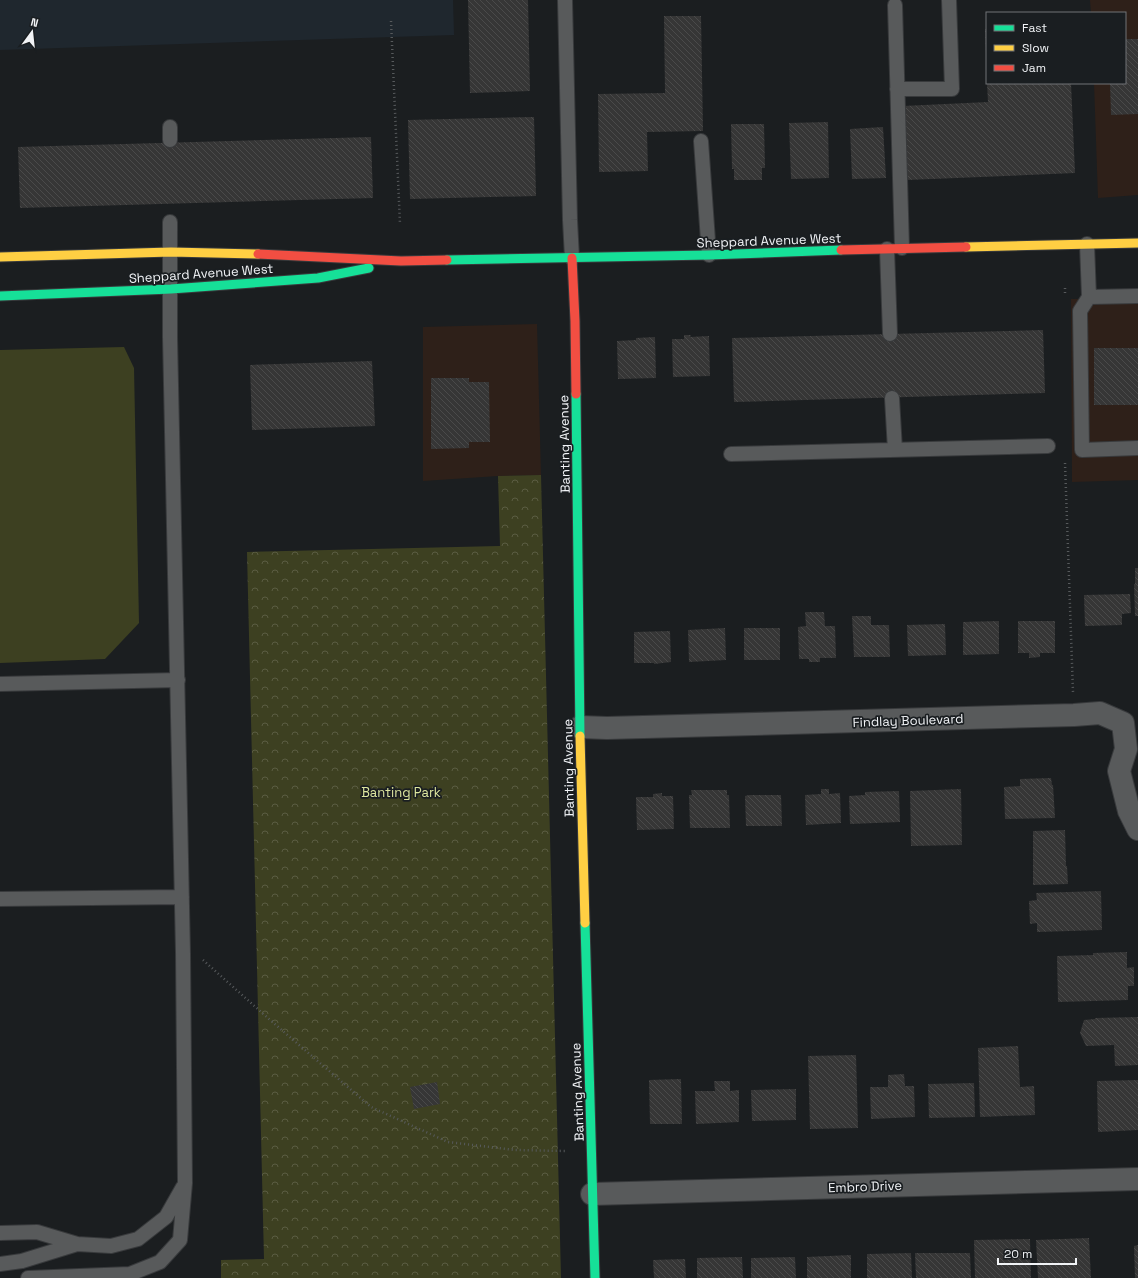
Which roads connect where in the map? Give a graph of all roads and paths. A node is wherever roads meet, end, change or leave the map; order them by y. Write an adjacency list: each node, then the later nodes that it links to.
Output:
1 (565, 0): 16 (lane)
2 (949, 0): 5 (lane)
3 (895, 5): 5 (lane)
4 (391, 21): 8 (path)
5 (897, 89): 11 (lane)
6 (701, 141): 14 (lane)
7 (170, 222): 13 (lane)
8 (400, 224)
9 (1138, 242): 10 (main road, Sheppard Avenue West)
10 (1086, 244): 11 (main road, Sheppard Avenue West); 22 (lane)
11 (902, 248): 12 (main road, Sheppard Avenue West)
12 (887, 249): 14 (main road, Sheppard Avenue West); 24 (lane)
13 (171, 252): 15 (main road, Sheppard Avenue West); 17 (main road, Sheppard Avenue West); 19 (lane)
14 (709, 255): 16 (main road, Sheppard Avenue West)
15 (0, 257)
16 (572, 258): 17 (main road, Sheppard Avenue West); 34 (main road, Banting Avenue)
17 (401, 262): 19 (main road, Sheppard Avenue West)
18 (1065, 288): 23 (path)
19 (171, 289): 20 (main road, Sheppard Avenue West); 31 (lane)
20 (0, 296)
21 (1138, 296): 22 (lane)
22 (1089, 297): 27 (lane)
23 (1065, 304)
24 (890, 334)
25 (892, 398): 28 (lane)
26 (1048, 446): 28 (lane)
27 (1138, 448)
28 (895, 450): 29 (lane)
29 (731, 454)
30 (1065, 459): 33 (path)
31 (178, 680): 32 (lane); 36 (lane)
32 (0, 684)
33 (1074, 715): 34 (street, Findlay Boulevard); 35 (street, Findlay Boulevard)
34 (580, 727): 42 (main road, Banting Avenue)
35 (1138, 829)
36 (182, 897): 37 (lane); 38 (lane)
37 (0, 899)
38 (183, 941): 39 (path); 41 (lane)
39 (573, 1151)
40 (1138, 1179): 42 (street, Embro Drive)
41 (185, 1183): 44 (lane); 46 (lane)
42 (592, 1194): 47 (main road, Banting Avenue)
43 (0, 1233): 44 (lane)
44 (77, 1244): 45 (lane)
45 (0, 1264)
46 (28, 1278)
47 (595, 1278)

